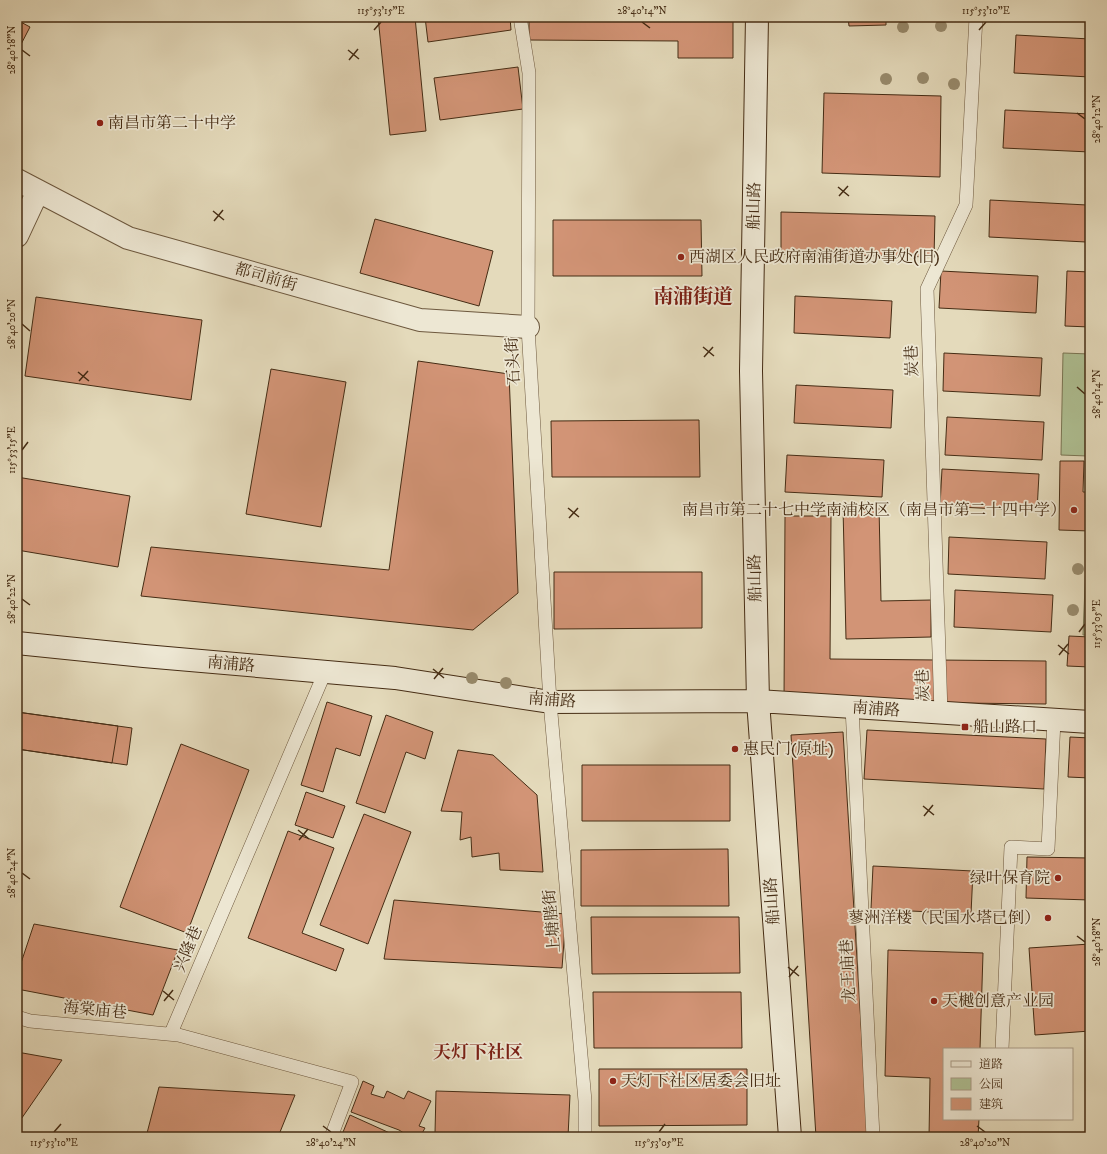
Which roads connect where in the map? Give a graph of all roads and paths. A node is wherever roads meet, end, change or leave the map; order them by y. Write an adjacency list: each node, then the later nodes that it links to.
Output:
1 (520, 17): 7 (lane, 石头街)
2 (757, 17): 10 (street, 船山路)
3 (976, 17): 13 (lane, 炭巷)
4 (17, 180): 5 (street, 都司前街)
5 (38, 191): 6 (street); 7 (street, 都司前街)
6 (17, 236)
7 (528, 327): 11 (lane, 石头街)
8 (17, 643): 9 (street, 南浦路)
9 (324, 672): 11 (street, 南浦路); 17 (lane, 兴隆巷)
10 (758, 701): 11 (street, 南浦路); 12 (street, 南浦路); 21 (street, 船山路)
11 (550, 702): 20 (lane, 上塘塍街)
12 (852, 707): 13 (street, 南浦路); 22 (lane, 龙王庙巷)
13 (940, 713): 14 (street, 南浦路)
14 (1054, 720): 15 (street, 南浦路); 18 (lane)
15 (1090, 722)
16 (17, 1017): 17 (lane, 海棠庙巷)
17 (170, 1033): 19 (lane, 海棠庙巷)
18 (1002, 1048)
19 (331, 1137)
20 (585, 1137)
21 (790, 1137)
22 (873, 1137)

